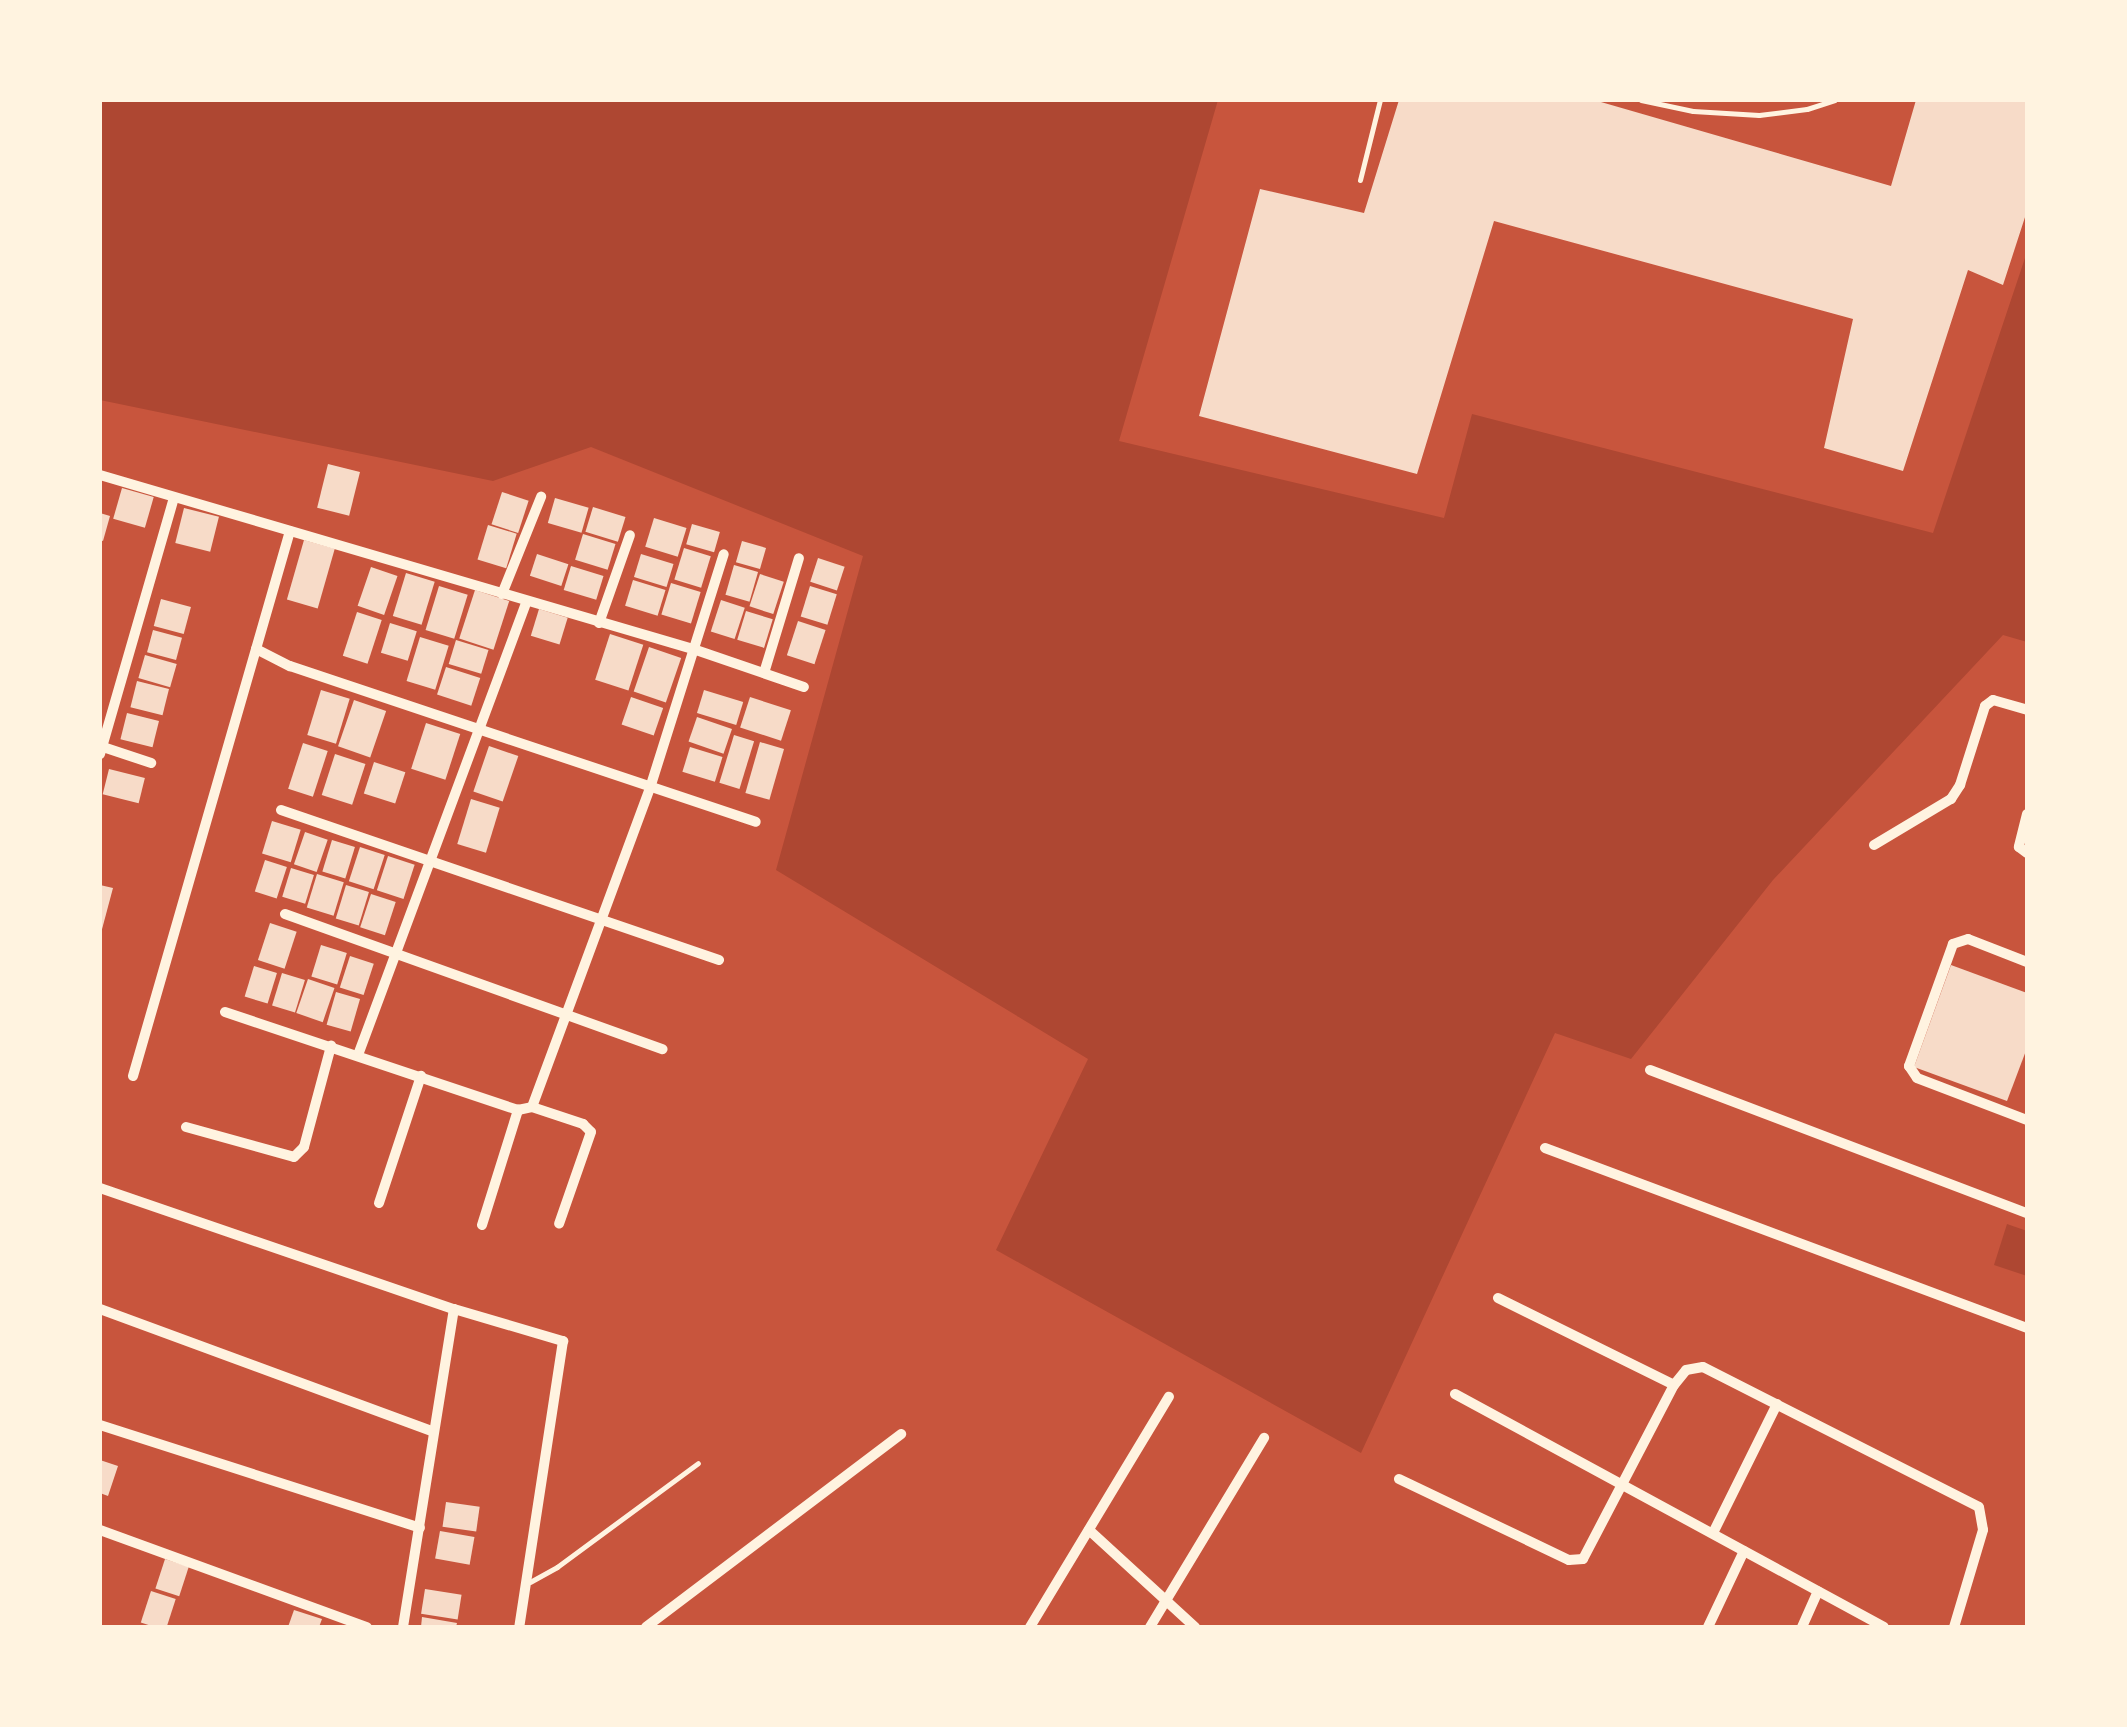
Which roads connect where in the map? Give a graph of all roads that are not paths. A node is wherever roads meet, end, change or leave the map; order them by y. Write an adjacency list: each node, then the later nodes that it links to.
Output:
1 (1380, 100): 4 (lane)
2 (1641, 100): 3 (lane)
3 (1834, 100)
4 (1360, 180)
5 (100, 475): 6 (street)
6 (174, 497): 8 (street); 21 (street)
7 (542, 497): 12 (street)
8 (290, 531): 12 (street); 15 (street)
9 (630, 535): 14 (street)
10 (724, 554): 16 (street)
11 (800, 558): 17 (street)
12 (502, 594): 13 (street)
13 (527, 602): 14 (street); 20 (street)
14 (599, 623): 16 (street)
15 (256, 649): 20 (street); 41 (street)
16 (696, 650): 17 (street); 23 (street)
17 (764, 673): 18 (street)
18 (804, 687)
19 (2027, 710): 27 (street)
20 (480, 727): 23 (street); 29 (street)
21 (101, 749): 22 (street)
22 (152, 763)
23 (650, 788): 26 (street); 31 (street)
24 (281, 810): 29 (street)
25 (2027, 814): 28 (street)
26 (756, 822)
27 (1874, 845)
28 (2027, 853)
29 (431, 860): 31 (street); 32 (street)
30 (285, 914): 32 (street)
31 (599, 919): 33 (street); 35 (street)
32 (396, 952): 35 (street); 39 (street)
33 (719, 960)
34 (2027, 962): 45 (street)
35 (564, 1011): 38 (street); 43 (street)
36 (225, 1012): 37 (street)
37 (332, 1046): 39 (street); 46 (street)
38 (663, 1049)
39 (358, 1054): 42 (street)
40 (1650, 1070): 50 (street)
41 (133, 1076)
42 (422, 1076): 44 (street); 49 (street)
43 (532, 1107): 44 (street); 52 (street)
44 (518, 1110): 51 (street)
45 (2027, 1120)
46 (186, 1128)
47 (1545, 1148): 56 (street)
48 (100, 1188): 54 (street)
49 (379, 1203)
50 (2027, 1213)
51 (482, 1224)
52 (559, 1224)
53 (1498, 1298): 57 (street)
54 (454, 1309): 62 (street); 73 (street)
55 (100, 1310): 62 (street)
56 (2027, 1328)
57 (1674, 1385): 60 (street); 67 (street)
58 (1455, 1394): 67 (street)
59 (1170, 1397): 70 (street)
60 (1777, 1404): 71 (street); 86 (street)
61 (100, 1425): 68 (street)
62 (432, 1432): 68 (street)
63 (901, 1434): 79 (street)
64 (1264, 1438): 75 (street)
65 (698, 1462): 73 (lane)
66 (1399, 1478): 67 (street)
67 (1624, 1489): 71 (street)
68 (420, 1528): 77 (street)
69 (100, 1530): 76 (street)
70 (1089, 1530): 75 (street); 80 (street)
71 (1713, 1533): 72 (street)
72 (1744, 1551): 74 (street); 83 (street)
73 (527, 1584): 78 (street)
74 (1818, 1591): 84 (street); 85 (street)
75 (1165, 1603): 81 (street); 82 (street)
76 (367, 1627)
77 (403, 1627)
78 (520, 1627)
79 (646, 1627)
80 (1030, 1627)
81 (1150, 1627)
82 (1194, 1627)
83 (1708, 1627)
84 (1802, 1627)
85 (1884, 1627)
86 (1954, 1627)

